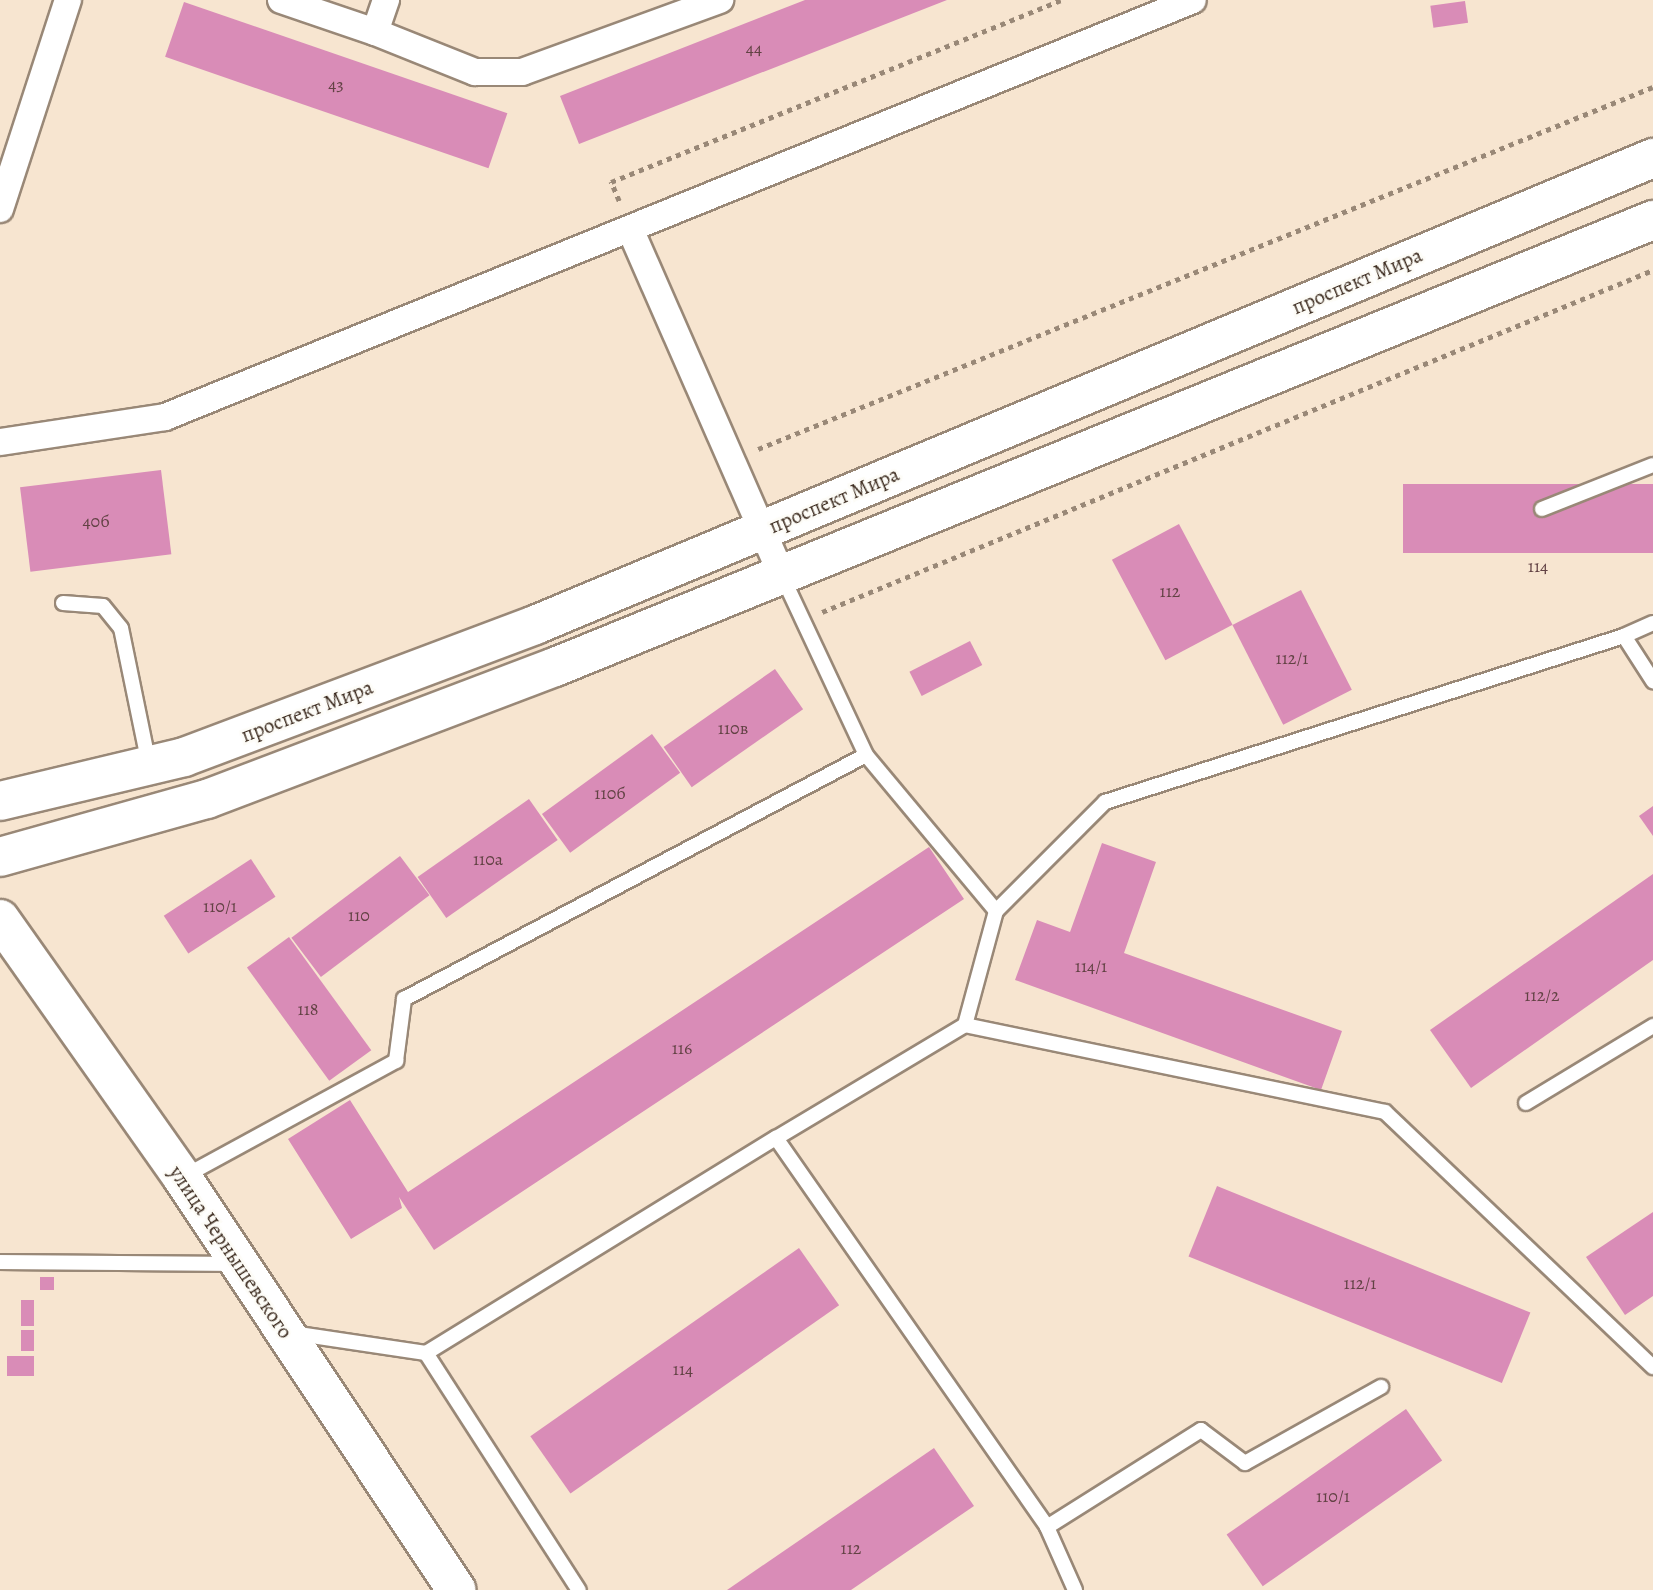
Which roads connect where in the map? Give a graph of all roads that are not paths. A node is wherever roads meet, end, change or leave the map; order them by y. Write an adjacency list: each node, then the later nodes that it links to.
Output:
1 (68, 0): 8 (street)
2 (281, 0): 6 (street)
3 (386, 0): 6 (street)
4 (720, 0): 6 (street)
5 (1192, 0): 10 (street)
6 (375, 32)
7 (1653, 158): 14 (main road, проспект Мира)
8 (0, 209)
9 (1653, 220): 15 (main road)
10 (630, 229): 11 (street); 14 (street)
11 (0, 442)
12 (1653, 465): 13 (lane)
13 (1542, 509)
14 (762, 530): 15 (street); 21 (main road, проспект Мира)
15 (782, 576): 20 (lane); 23 (main road)
16 (63, 603): 21 (lane)
17 (1653, 623): 18 (lane)
18 (1624, 636): 19 (lane); 24 (lane)
19 (1653, 681)
20 (866, 755): 24 (lane); 30 (lane)
21 (149, 766): 22 (main road, проспект Мира)
22 (0, 801)
23 (0, 857)
24 (996, 911): 26 (lane)
25 (0, 919): 30 (main road, улица Чернышевского)
26 (965, 1025): 29 (lane); 35 (lane)
27 (1653, 1026): 28 (lane)
28 (1526, 1103)
29 (776, 1138): 34 (lane); 37 (lane)
30 (182, 1177): 32 (main road, улица Чернышевского)
31 (0, 1262): 32 (lane)
32 (238, 1264): 33 (main road, улица Чернышевского)
33 (284, 1332): 34 (lane); 39 (main road, улица Чернышевского)
34 (426, 1353): 40 (lane)
35 (1653, 1367)
36 (1381, 1387): 37 (lane)
37 (1047, 1527): 38 (lane)
38 (1072, 1589)
39 (456, 1590)
40 (579, 1590)

